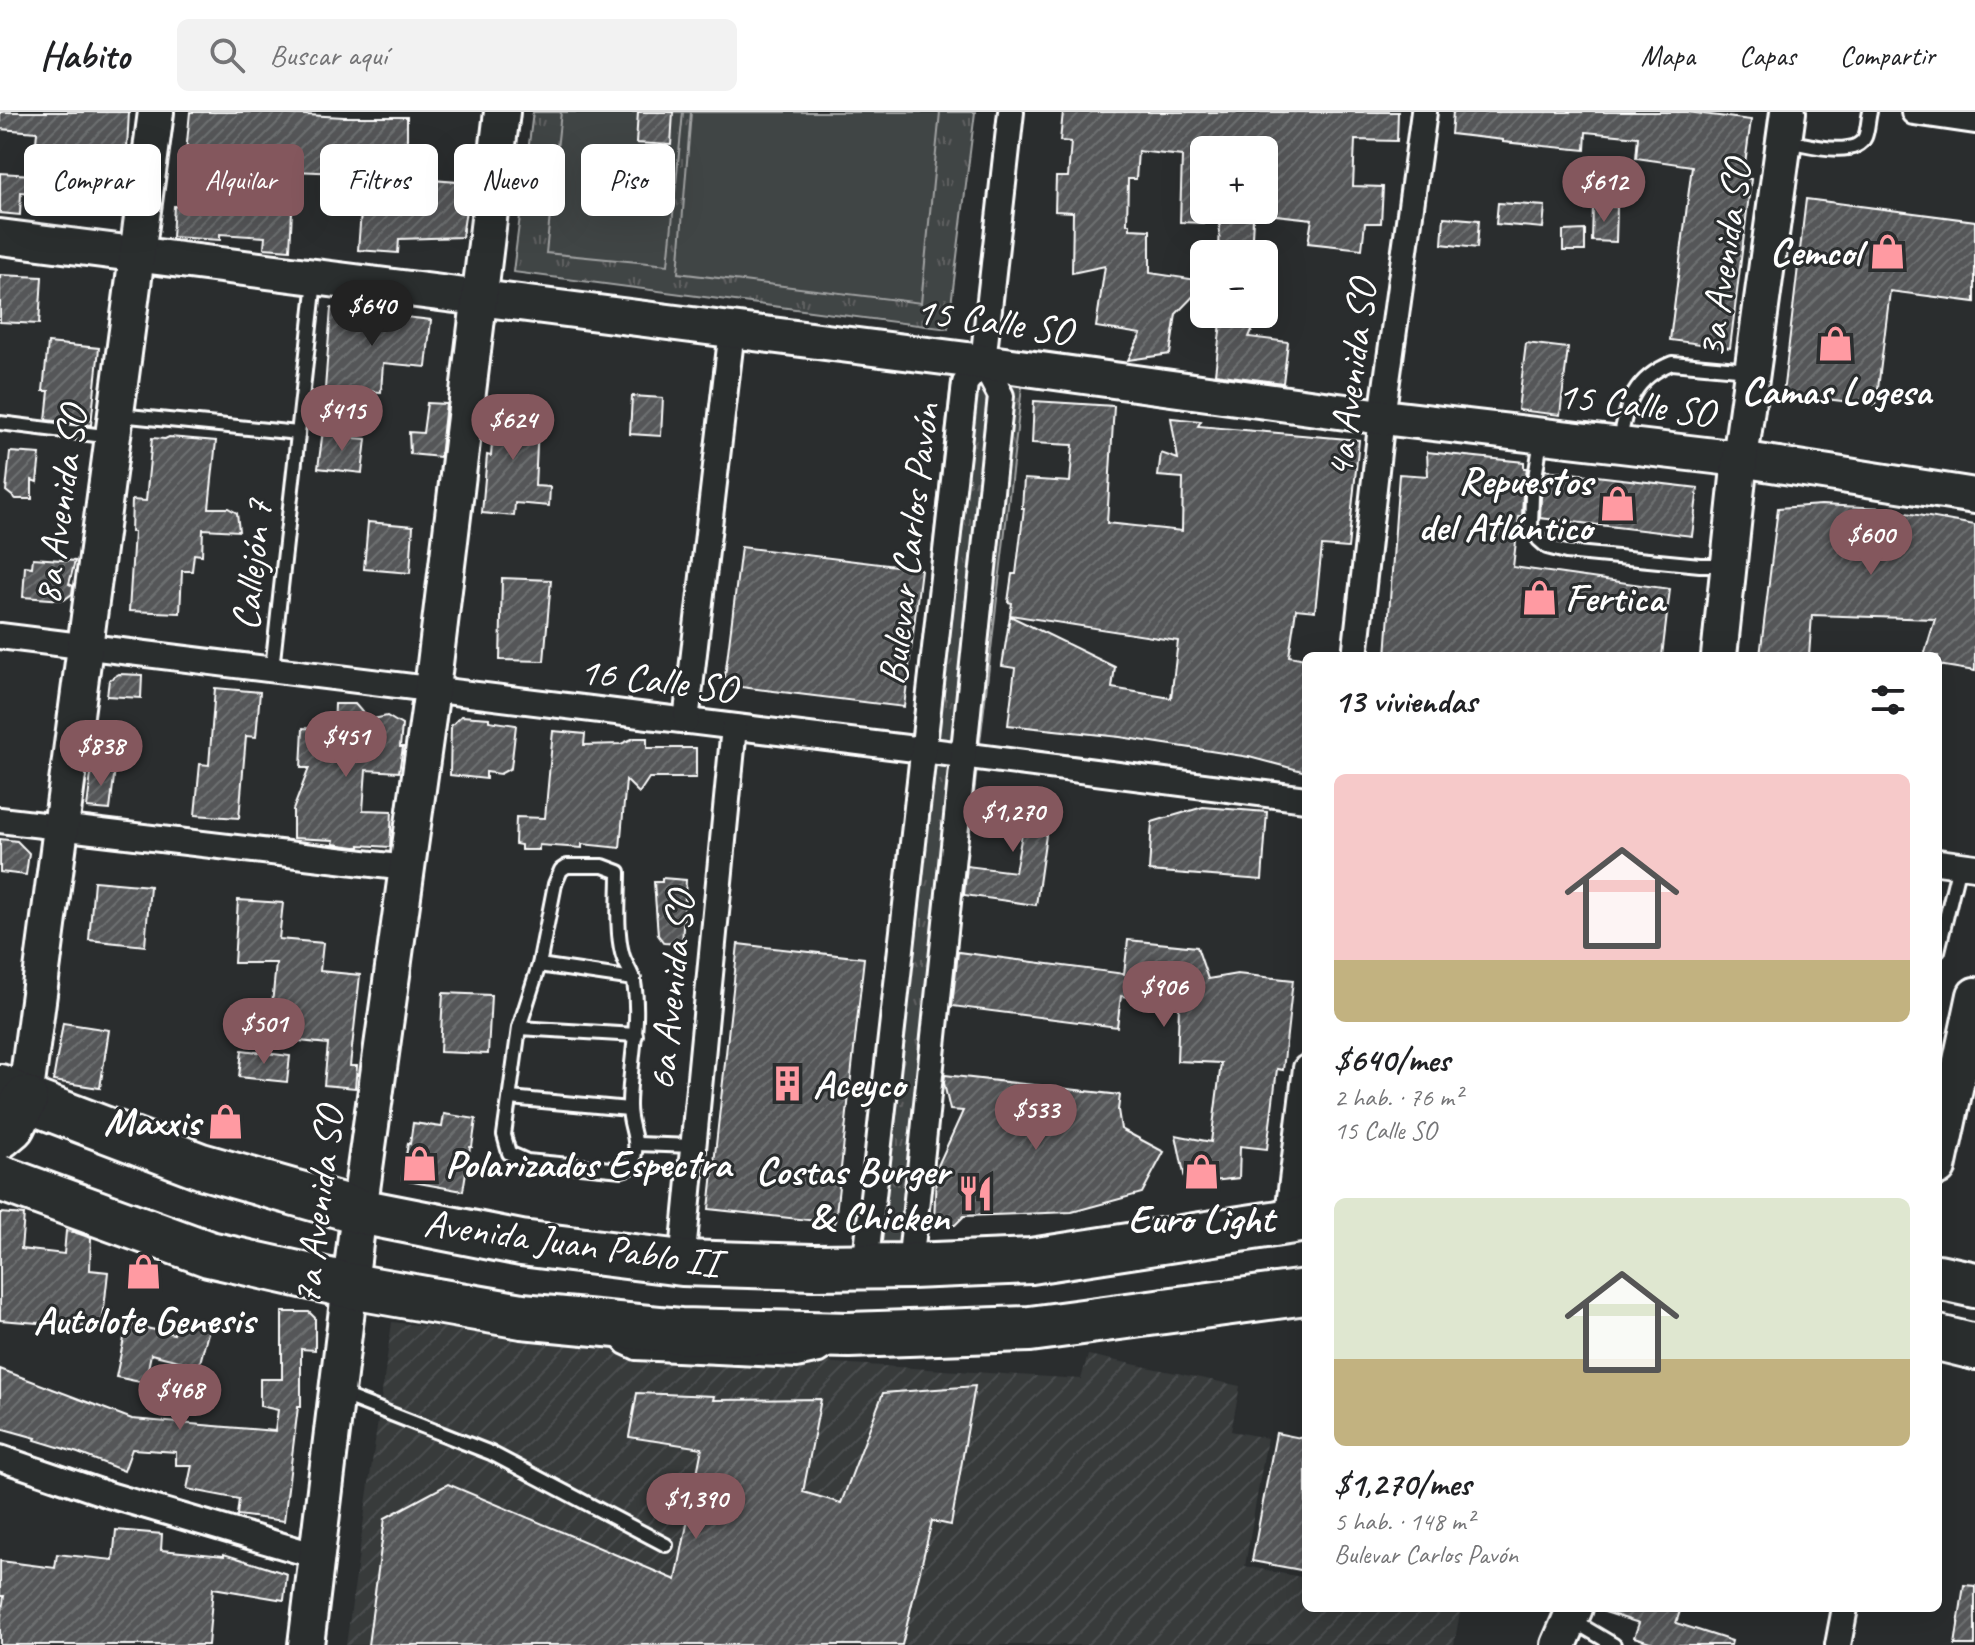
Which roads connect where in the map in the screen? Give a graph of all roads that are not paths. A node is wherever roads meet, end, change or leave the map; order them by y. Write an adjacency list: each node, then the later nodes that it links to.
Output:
1 (156, 112): 10 (street, 8a Avenida SO)
2 (502, 112): 12 (street, 7a Avenida SO)
3 (1011, 112): 14 (street)
4 (1424, 112): 16 (street, 4a Avenida SO)
5 (1870, 112): 8 (lane)
6 (1928, 113): 7 (street)
7 (1975, 121)
8 (1786, 126): 15 (street, 3a Avenida SO)
9 (0, 237): 10 (street, 15 Calle SO)
10 (137, 255): 11 (street, 15 Calle SO); 18 (street, 8a Avenida SO)
11 (315, 277): 12 (street, 15 Calle SO); 19 (lane, Callejón 7)
12 (480, 298): 13 (street, 15 Calle SO); 30 (street, 7a Avenida SO)
13 (732, 330): 14 (street, 15 Calle SO); 31 (street)
14 (983, 362): 16 (street, 15 Calle SO); 33 (street, Bulevar Carlos Pavón); 34 (street, Bulevar Carlos Pavón)
15 (1752, 371): 21 (lane); 22 (street, 3a Avenida SO)
16 (1382, 417): 20 (street, 15 Calle SO); 27 (street, 4a Avenida SO)
17 (0, 423): 18 (lane)
18 (114, 426): 19 (lane); 26 (street, 8a Avenida SO)
19 (298, 433): 29 (lane, Callejón 7)
20 (1542, 436): 21 (street, 15 Calle SO); 24 (lane)
21 (1619, 445): 22 (street, 15 Calle SO)
22 (1740, 459): 23 (street, 15 Calle SO); 24 (street, 3a Avenida SO)
23 (1975, 496)
24 (1729, 565): 28 (street, 3a Avenida SO)
25 (0, 636): 26 (street, 16 Calle SO)
26 (85, 646): 29 (street, 16 Calle SO); 37 (street, 8a Avenida SO)
27 (1355, 652)
28 (1719, 652)
29 (272, 669): 30 (street, 16 Calle SO)
30 (432, 689): 31 (street, 16 Calle SO); 39 (street, 7a Avenida SO)
31 (686, 721): 32 (street, 16 Calle SO)
32 (734, 727): 33 (street, 16 Calle SO); 52 (street, 6a Avenida SO)
33 (923, 750): 34 (street, 16 Calle SO); 59 (street, Bulevar Carlos Pavón)
34 (963, 755): 35 (street, 16 Calle SO); 58 (street, Bulevar Carlos Pavón)
35 (1302, 798)
36 (0, 820): 37 (street)
37 (61, 828): 39 (street); 46 (street, 8a Avenida SO)
38 (1957, 865): 40 (lane)
39 (406, 868): 55 (street, 7a Avenida SO)
40 (1942, 933)
41 (539, 965): 42 (lane); 42 (lane); 44 (lane)
42 (634, 979): 45 (lane)
43 (1975, 995): 53 (street)
44 (519, 1028): 45 (lane); 47 (lane)
45 (636, 1035): 48 (lane)
46 (12, 1093): 50 (highway); 55 (highway, Avenida Juan Pablo II)
47 (510, 1098): 48 (lane); 51 (lane)
48 (629, 1109): 51 (lane)
49 (1302, 1129): 56 (street)
50 (0, 1136)
51 (637, 1144): 52 (lane)
52 (693, 1146): 57 (street, 6a Avenida SO)
53 (1942, 1149)
54 (0, 1178): 62 (highway, Avenida Juan Pablo II)
55 (359, 1211): 57 (highway, Avenida Juan Pablo II); 62 (street, 7a Avenida SO)
56 (1296, 1220): 58 (highway, Avenida Juan Pablo II)
57 (682, 1263): 59 (highway, Avenida Juan Pablo II)
58 (910, 1266): 59 (highway, Avenida Juan Pablo II)
59 (865, 1267)
60 (1942, 1278): 61 (highway)
61 (1975, 1285)
62 (351, 1286): 63 (highway, Avenida Juan Pablo II); 66 (street, 7a Avenida SO)
63 (1302, 1293)
64 (1942, 1339): 65 (highway)
65 (1975, 1347)
66 (337, 1393): 68 (lane); 69 (street, 7a Avenida SO)
67 (0, 1458): 69 (street)
68 (666, 1545)
69 (317, 1556): 72 (street, 7a Avenida SO)
70 (1844, 1612): 74 (street)
71 (1568, 1624): 73 (lane)
72 (306, 1645)
73 (1614, 1645)
74 (1838, 1645)

